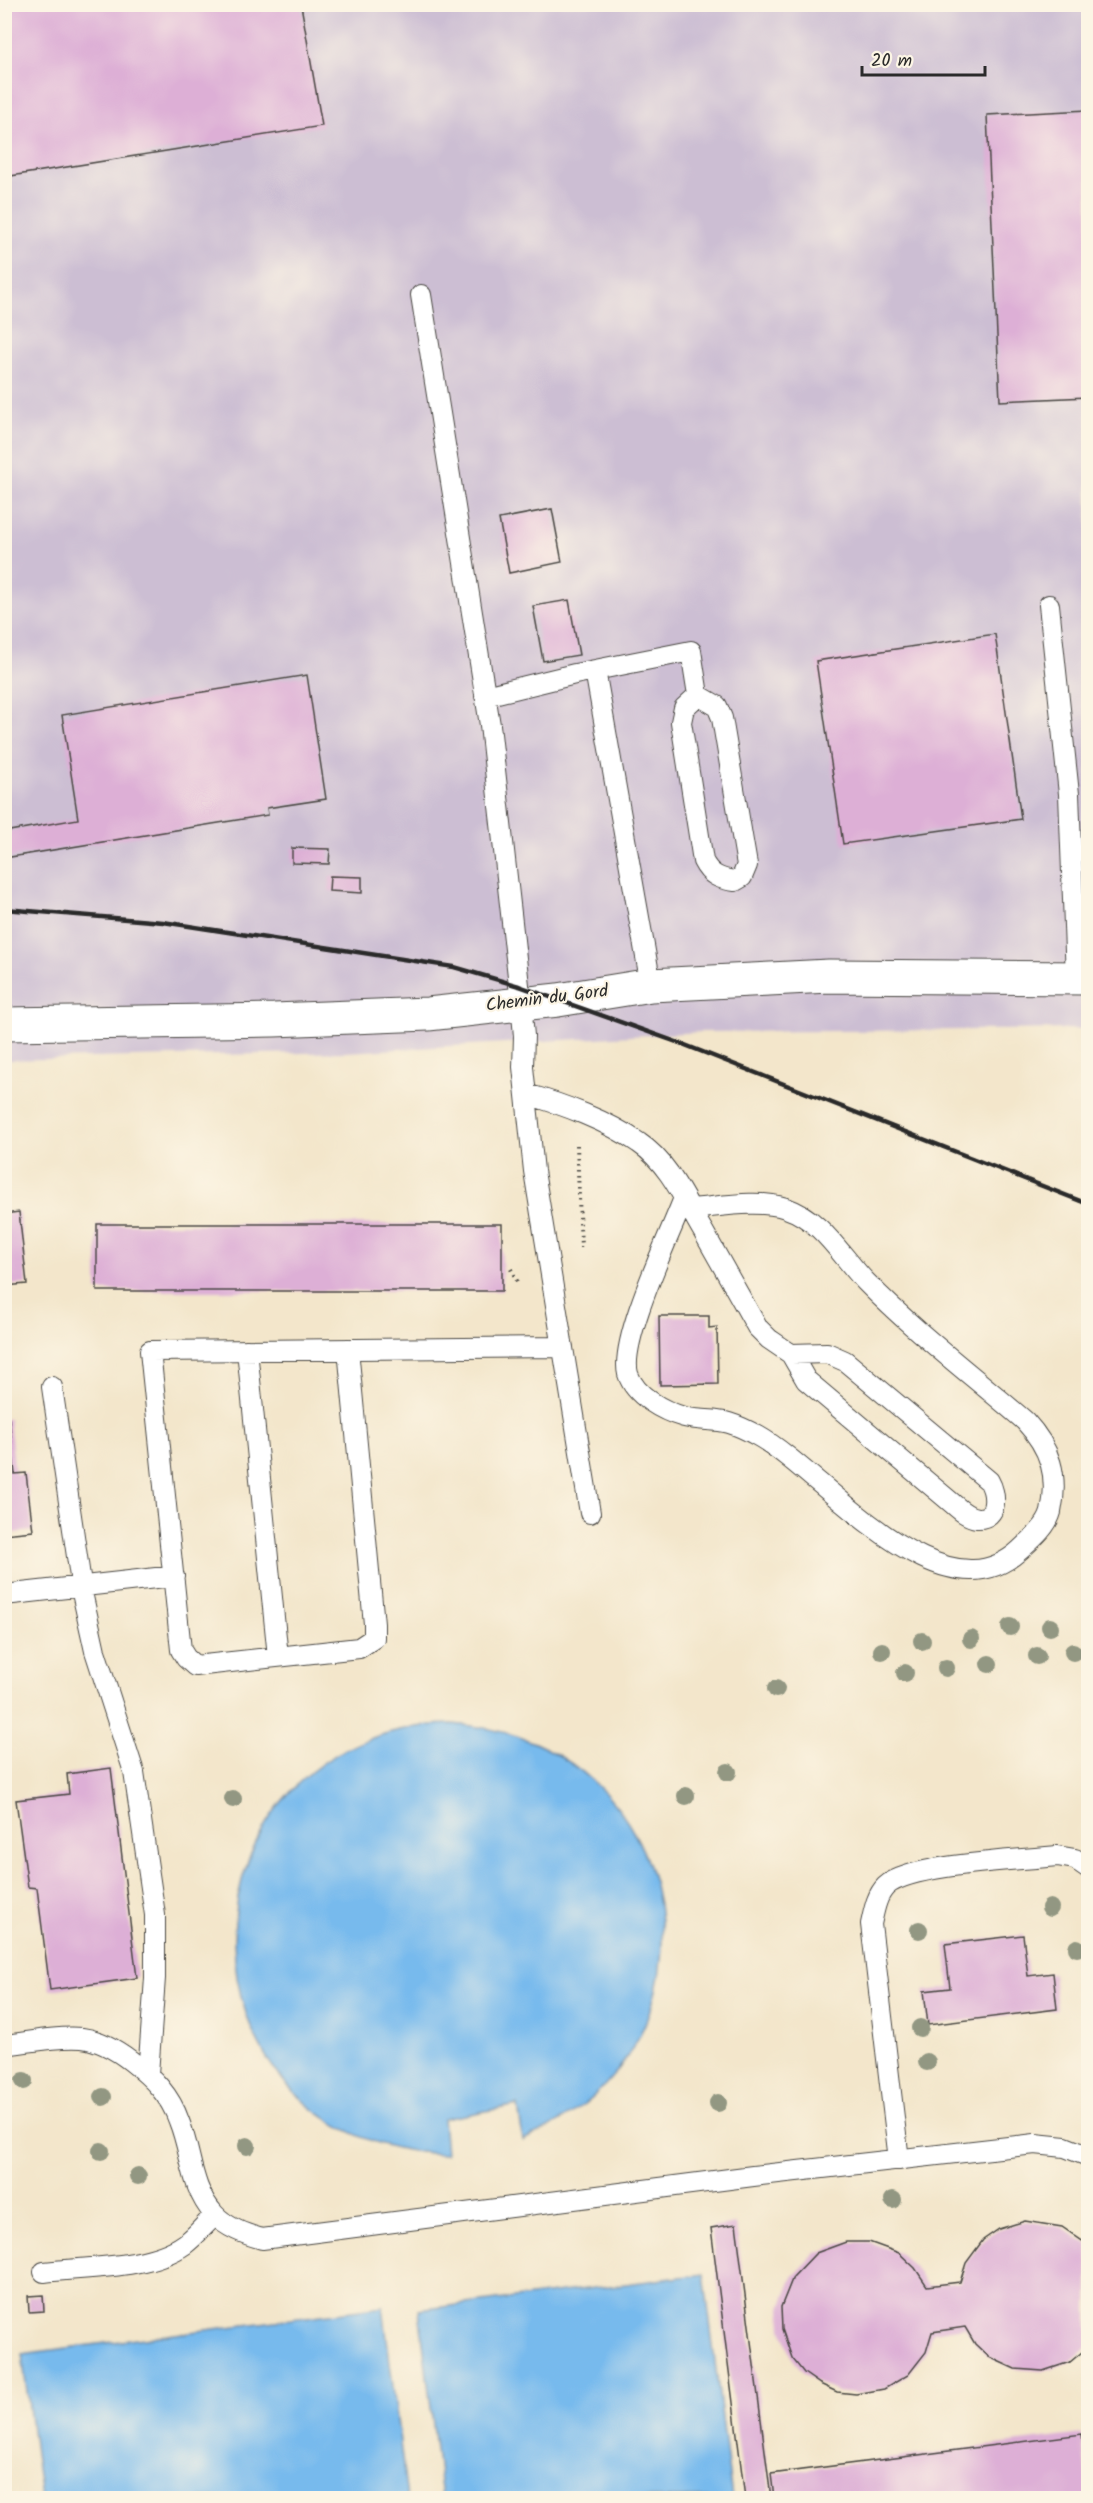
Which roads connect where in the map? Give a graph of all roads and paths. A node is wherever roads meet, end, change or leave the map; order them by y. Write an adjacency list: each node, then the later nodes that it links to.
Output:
1 (421, 295): 5 (lane)
2 (1049, 605): 6 (lane)
3 (595, 670): 4 (lane); 5 (lane); 7 (lane)
4 (698, 695): 4 (lane)
5 (485, 696): 8 (lane)
6 (1082, 978): 7 (street, Chemin du Gord)
7 (651, 985): 8 (street, Chemin du Gord)
8 (521, 1002): 9 (street, Chemin du Gord); 10 (lane)
9 (4, 1024)
10 (526, 1094): 11 (lane); 12 (lane)
11 (687, 1204): 11 (lane); 15 (lane)
12 (562, 1347): 13 (lane); 17 (lane)
13 (348, 1349): 14 (lane); 21 (lane)
14 (247, 1350): 18 (lane); 21 (lane)
15 (791, 1354): 15 (lane)
16 (52, 1387): 19 (lane)
17 (590, 1513)
18 (174, 1576): 19 (lane); 21 (lane)
19 (82, 1586): 20 (lane); 24 (lane)
20 (4, 1595)
21 (278, 1657)
22 (1089, 1868): 26 (lane)
23 (4, 2045): 24 (lane)
24 (148, 2074): 27 (lane)
25 (1089, 2156): 26 (lane)
26 (899, 2160): 27 (lane)
27 (214, 2215): 28 (lane)
28 (44, 2272)

